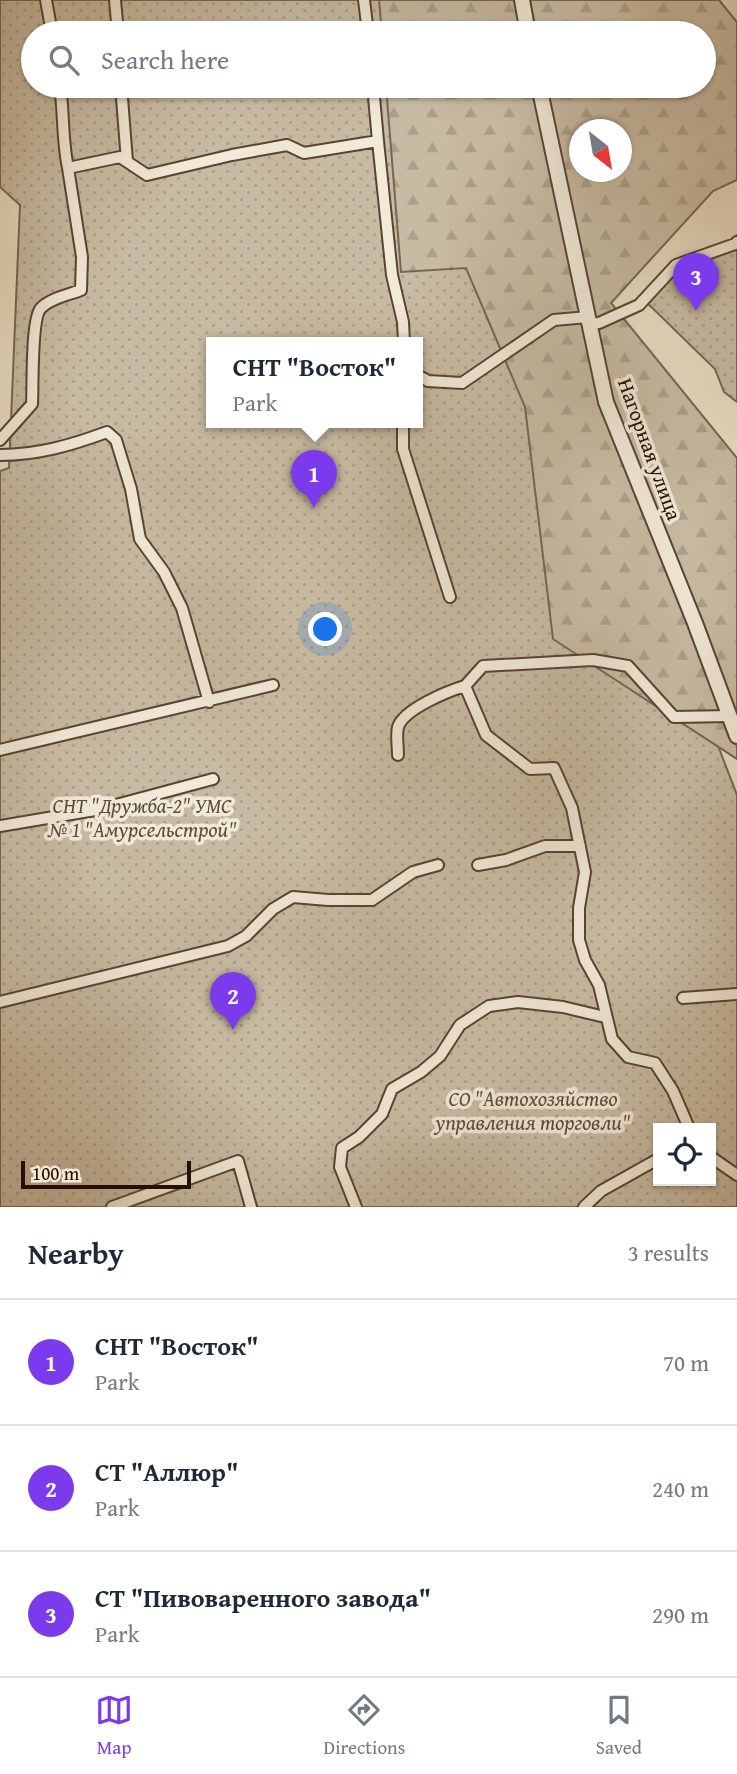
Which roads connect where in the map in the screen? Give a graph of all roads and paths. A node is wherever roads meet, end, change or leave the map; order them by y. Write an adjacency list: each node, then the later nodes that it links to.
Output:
1 (46, 0): 5 (street)
2 (115, 0): 6 (street)
3 (364, 0): 7 (street)
4 (522, 0): 8 (street)
5 (50, 21)
6 (117, 21)
7 (367, 21)
8 (526, 21)
9 (62, 98): 15 (street)
10 (122, 98): 14 (street)
11 (374, 98): 13 (street)
12 (542, 98): 17 (street, Нагорная улица)
13 (378, 141): 14 (street); 18 (street)
14 (127, 161): 15 (street)
15 (68, 168): 21 (street)
16 (737, 242): 17 (street)
17 (589, 320): 19 (street); 27 (street, Нагорная улица)
18 (404, 337)
19 (423, 378)
20 (403, 428): 23 (street)
21 (0, 440)
22 (0, 455): 26 (street)
23 (450, 597)
24 (272, 685): 26 (street)
25 (465, 686): 27 (street); 30 (street); 33 (street)
26 (209, 702): 29 (street)
27 (730, 716): 28 (street, Нагорная улица)
28 (737, 736)
29 (0, 750)
30 (398, 755)
31 (212, 779): 32 (street)
32 (0, 825)
33 (580, 846): 34 (street); 39 (street)
34 (478, 864)
35 (438, 865): 38 (street)
36 (737, 994): 37 (street)
37 (683, 998)
38 (0, 1002)
39 (606, 1017): 40 (street); 46 (street)
40 (687, 1123)
41 (716, 1160): 43 (street)
42 (653, 1162): 47 (street)
43 (737, 1175)
44 (112, 1207): 45 (street)
45 (251, 1207)
46 (356, 1207)
47 (584, 1207)

